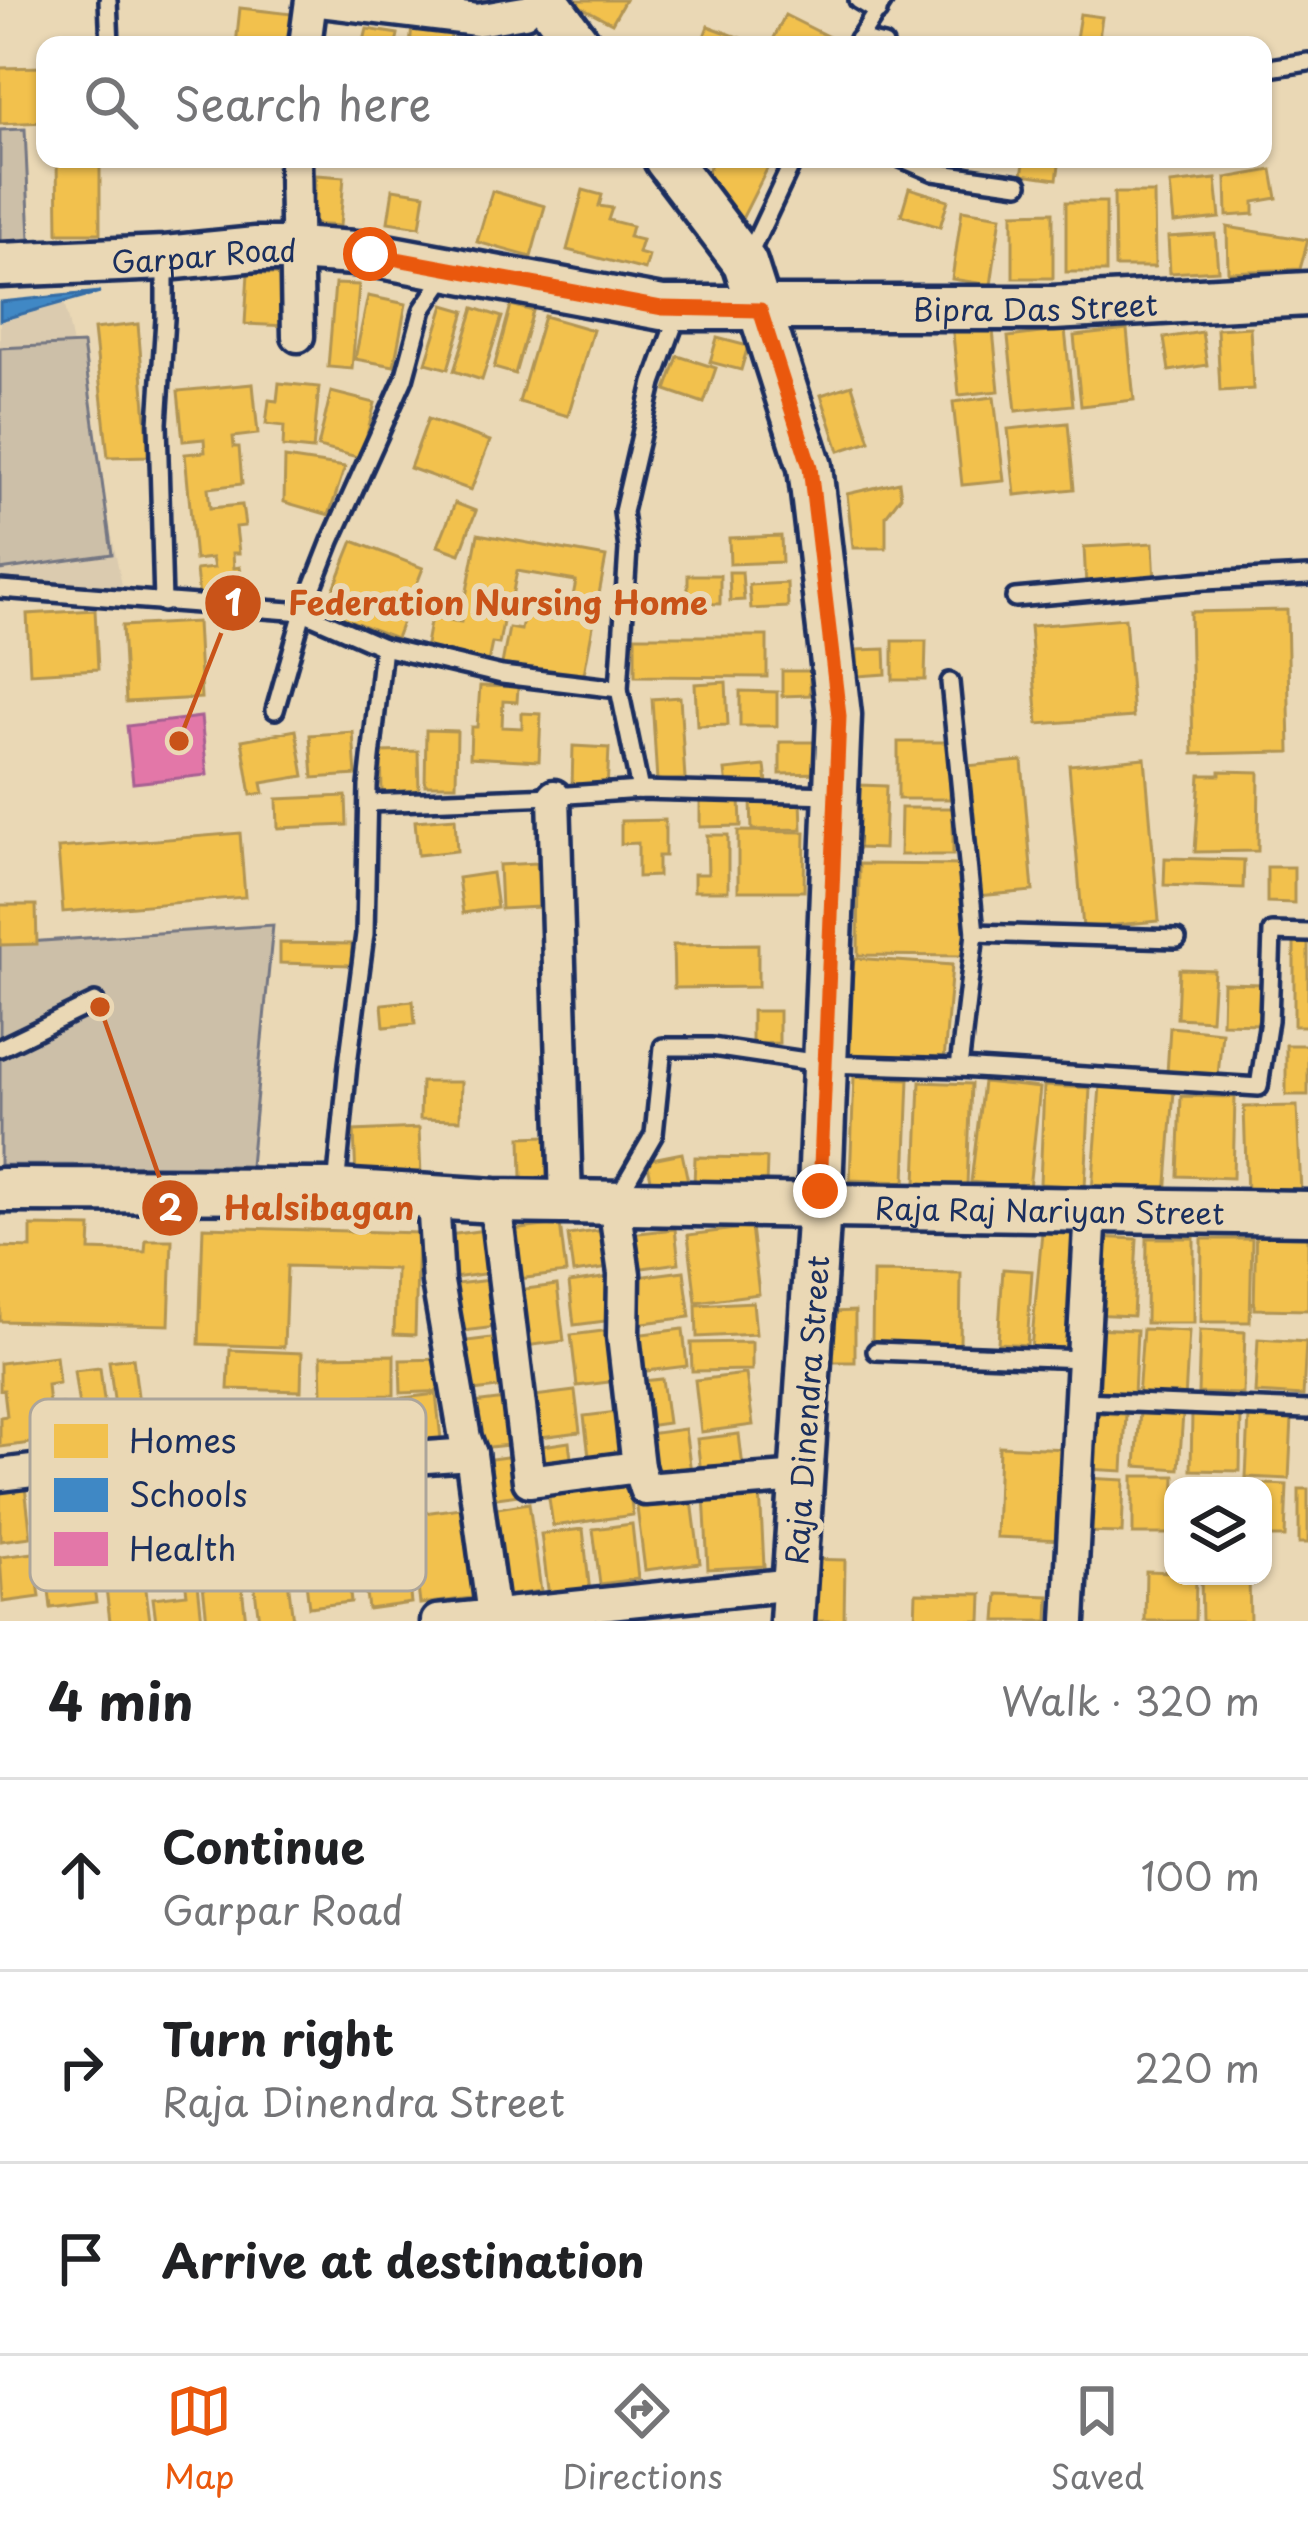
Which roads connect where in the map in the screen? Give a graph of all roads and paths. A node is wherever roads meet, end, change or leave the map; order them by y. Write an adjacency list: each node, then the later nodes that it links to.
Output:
1 (108, 0): 6 (lane)
2 (312, 0): 5 (street); 7 (street)
3 (858, 0): 4 (lane)
4 (881, 6): 8 (lane)
5 (553, 14)
6 (110, 36)
7 (306, 36)
8 (861, 36)
9 (1308, 62): 10 (lane)
10 (1272, 68)
11 (295, 168): 16 (street)
12 (673, 168): 18 (street, Raja Dinendra Street)
13 (790, 168): 18 (lane)
14 (924, 168): 15 (lane)
15 (1019, 184)
16 (294, 249): 17 (street, Garpar Road); 20 (street, Garpar Road); 24 (street)
17 (166, 258): 19 (street, Garpar Road); 28 (lane)
18 (745, 263): 23 (street, Raja Dinendra Street)
19 (0, 265)
20 (452, 268): 22 (street, Garpar Road); 29 (lane)
21 (1308, 294): 23 (street, Bipra Das Street)
22 (680, 308): 23 (street, Garpar Road); 32 (lane)
23 (760, 310): 35 (street, Raja Dinendra Street)
24 (298, 336)
25 (1308, 576): 27 (lane)
26 (0, 589): 28 (lane)
27 (1015, 598)
28 (164, 602): 29 (lane)
29 (303, 611): 30 (lane); 33 (lane)
30 (383, 646): 32 (lane); 37 (lane)
31 (950, 682): 38 (lane)
32 (619, 689): 34 (lane)
33 (275, 710)
34 (640, 790): 35 (lane); 36 (lane)
35 (838, 795): 43 (street, Raja Dinendra Street)
36 (554, 796): 37 (lane); 49 (street)
37 (368, 803): 46 (lane)
38 (975, 933): 40 (lane); 44 (lane)
39 (1308, 933): 44 (lane)
40 (1177, 939)
41 (95, 1001): 42 (lane)
42 (0, 1048)
43 (826, 1064): 44 (lane); 50 (lane); 51 (street, Raja Dinendra Street)
44 (959, 1068)
45 (0, 1190): 46 (street, Raja Raj Nariyan Street)
46 (336, 1191): 47 (street, Raja Raj Nariyan Street)
47 (433, 1198): 48 (street, Raja Raj Nariyan Street); 58 (street)
48 (495, 1201): 49 (street, Raja Raj Nariyan Street); 60 (street)
49 (566, 1201): 50 (street, Raja Raj Nariyan Street)
50 (614, 1204): 51 (street, Raja Raj Nariyan Street); 60 (street)
51 (819, 1207): 52 (street, Raja Raj Nariyan Street); 63 (street, Raja Dinendra Street)
52 (1091, 1209): 53 (street, Raja Raj Nariyan Street); 55 (street)
53 (1308, 1213)
54 (876, 1351): 55 (lane)
55 (1084, 1359): 56 (street)
56 (1081, 1401): 57 (lane); 67 (street)
57 (1308, 1411)
58 (471, 1454): 59 (street); 65 (street)
59 (426, 1457)
60 (638, 1467): 63 (street)
61 (30, 1471): 62 (street)
62 (0, 1474)
63 (801, 1477): 64 (street, Raja Dinendra Street)
64 (793, 1602): 65 (street)
65 (493, 1615): 66 (street)
66 (437, 1621)
67 (1069, 1621)

